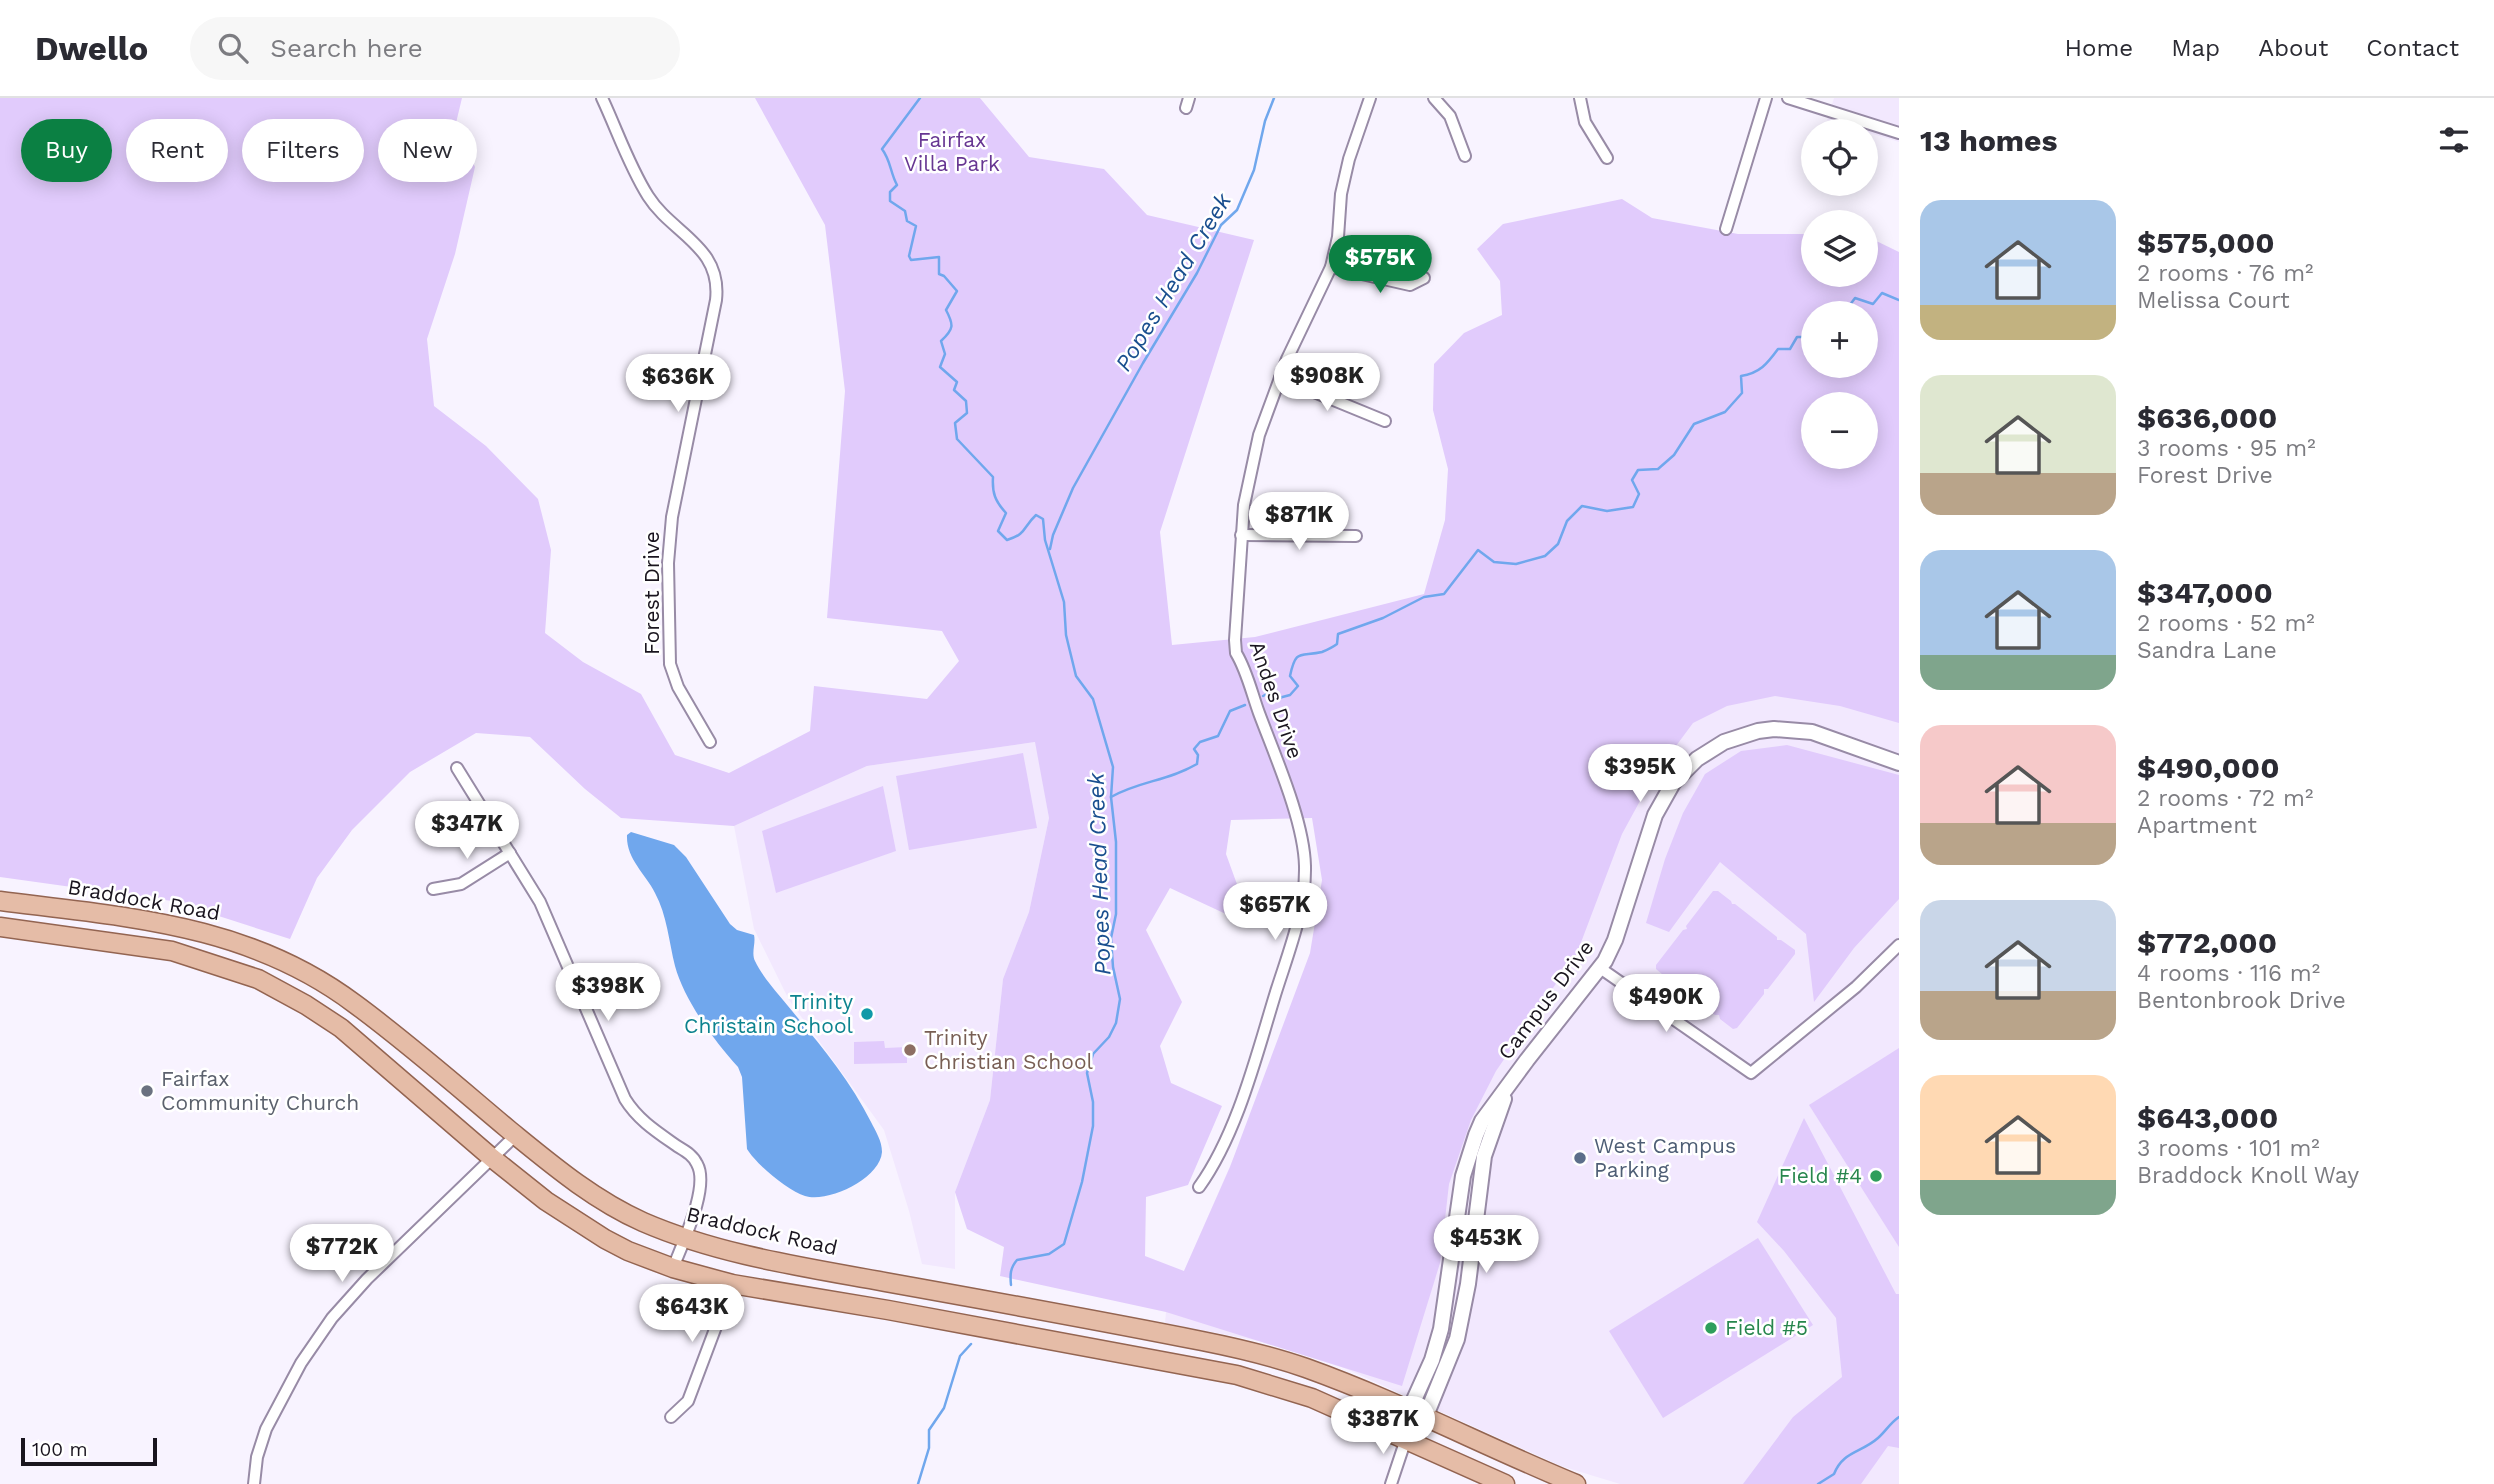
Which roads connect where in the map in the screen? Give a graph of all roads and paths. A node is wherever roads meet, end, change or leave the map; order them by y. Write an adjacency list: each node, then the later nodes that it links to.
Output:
1 (602, 98): 17 (street, Forest Drive)
2 (1370, 98): 11 (street, Andes Drive)
3 (1434, 98): 8 (street)
4 (1580, 98): 9 (street)
5 (1766, 98): 10 (street)
6 (1788, 98): 7 (street)
7 (1899, 133)
8 (1465, 156)
9 (1606, 158)
10 (1726, 229)
11 (1331, 267): 12 (street); 13 (street, Andes Drive)
12 (1424, 278)
13 (1280, 378): 14 (street); 15 (street, Andes Drive)
14 (1385, 421)
15 (1241, 535): 16 (street); 28 (street, Andes Drive)
16 (1356, 536)
17 (710, 742)
18 (1899, 763): 25 (street, Campus Drive)
19 (457, 768): 20 (street)
20 (510, 853): 21 (street); 29 (street)
21 (433, 889)
22 (0, 901): 26 (main road, Braddock Road)
23 (0, 927): 27 (main road)
24 (1899, 945): 25 (street)
25 (1600, 968): 32 (street, Campus Drive)
26 (516, 1135): 27 (street); 29 (main road, Braddock Road)
27 (492, 1158): 30 (main road); 35 (street)
28 (1199, 1187)
29 (684, 1238): 30 (street); 32 (main road, Braddock Road)
30 (673, 1268): 31 (main road)
31 (732, 1284): 33 (street); 34 (main road)
32 (1417, 1414): 34 (street, Campus Drive); 38 (main road, Braddock Road)
33 (671, 1417)
34 (1406, 1439): 36 (street); 37 (main road)
35 (254, 1484)
36 (1391, 1484)
37 (1505, 1484)
38 (1576, 1484)

